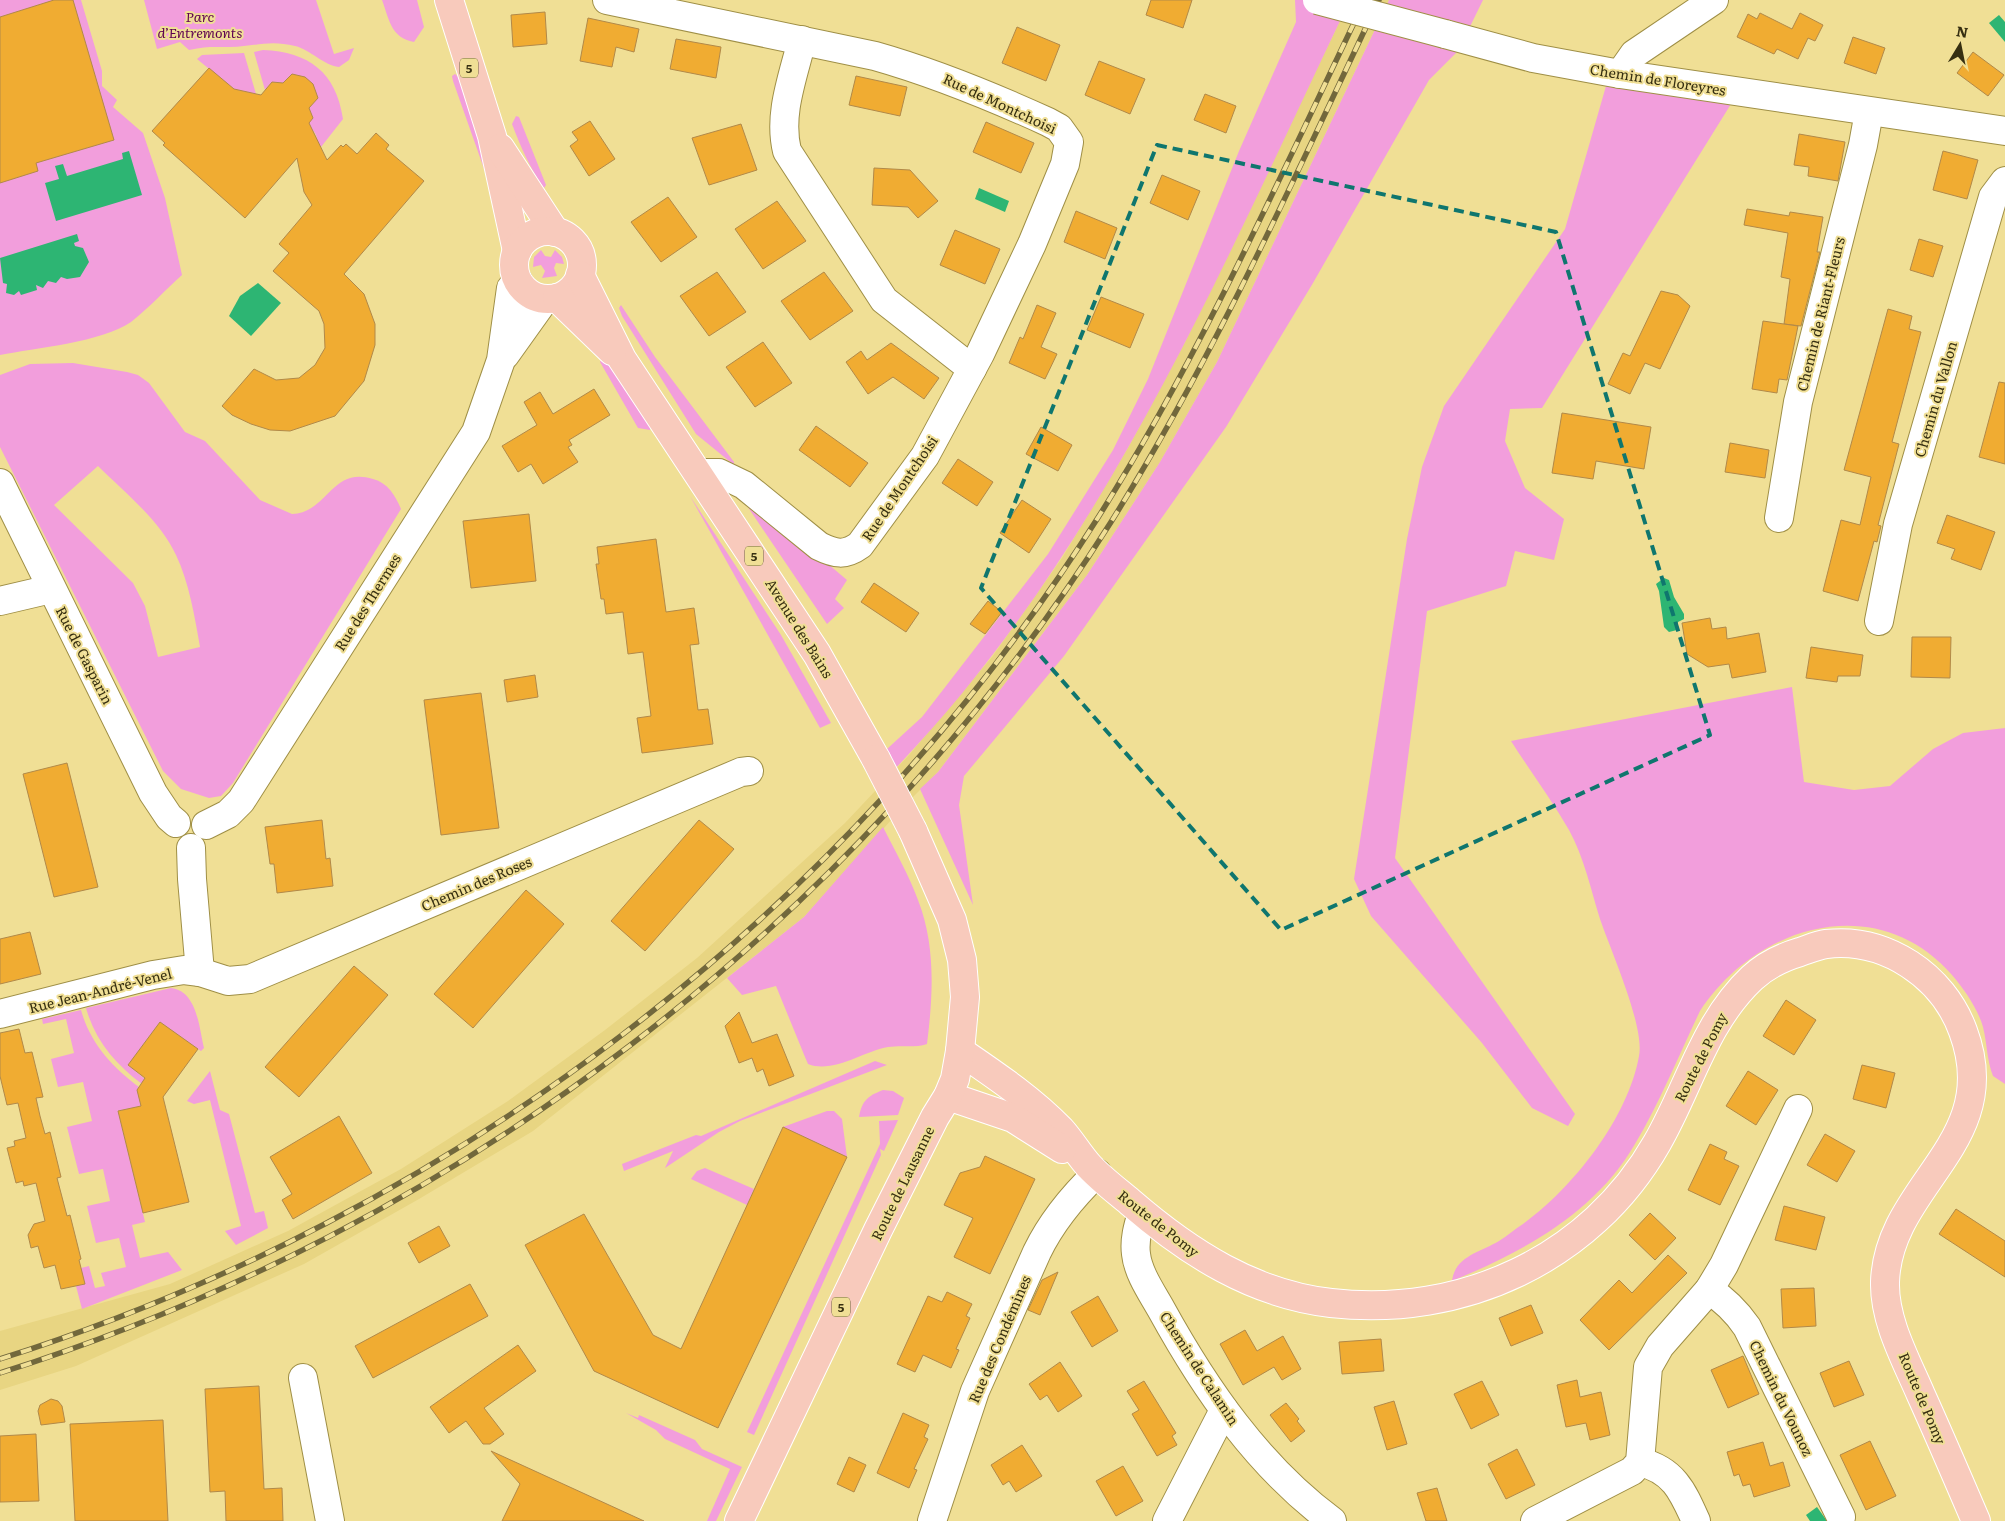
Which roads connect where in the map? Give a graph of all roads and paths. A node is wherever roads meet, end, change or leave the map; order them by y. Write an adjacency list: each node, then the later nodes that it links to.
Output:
1 (449, 0): 9 (main road, 5)
2 (607, 0): 5 (street, Rue de Montchoisi)
3 (1317, 0): 6 (street, Chemin de Floreyres, bridge)
4 (1714, 0): 6 (street)
5 (802, 40): 18 (street); 18 (street, Rue de Montchoisi)
6 (1620, 74): 7 (street, Chemin de Floreyres)
7 (1869, 112): 8 (street, Chemin de Floreyres); 21 (street, Chemin de Riant-Fleurs)
8 (2005, 131)
9 (492, 136): 11 (main road, 5); 12 (main road, 5)
10 (2005, 181): 24 (street, Chemin du Vallon)
11 (555, 232): 12 (main road); 13 (main road)
12 (517, 251): 14 (main road)
13 (580, 275): 15 (main road); 16 (main road, 5)
14 (518, 281): 15 (main road); 17 (street, Rue des Thermes)
15 (551, 299): 16 (main road, 5); 17 (street, Rue des Thermes)
16 (622, 359): 19 (main road, Avenue des Bains / 5)
17 (501, 360): 27 (street, Rue des Thermes)
18 (972, 370): 19 (street, Rue de Montchoisi)
19 (699, 473): 28 (main road, Avenue des Bains / 5, bridge)
20 (0, 483): 22 (street, Rue de Gasparin)
21 (1779, 518)
22 (51, 589): 23 (street); 26 (street, Rue de Gasparin)
23 (0, 601)
24 (1879, 621)
25 (749, 771): 30 (street, Chemin des Roses)
26 (176, 823): 27 (street); 29 (street)
27 (206, 825): 29 (street)
28 (913, 831): 32 (main road, Route de Lausanne / 5)
29 (191, 848): 30 (street)
30 (200, 972): 31 (street, Rue Jean-André-Venel)
31 (0, 1014)
32 (960, 1051): 33 (main road, Route de Lausanne / 5); 35 (main road, Route de Pomy)
33 (948, 1096): 35 (main road, Route de Pomy); 43 (main road, Route de Lausanne / 5)
34 (1798, 1109): 37 (street)
35 (1093, 1170): 36 (main road, Route de Pomy); 44 (street, Rue des Condémines)
36 (1142, 1213): 39 (street, Chemin de Calamin); 49 (main road, Route de Pomy)
37 (1709, 1290): 40 (street); 41 (street, Chemin du Vounoz)
38 (303, 1378): 42 (street)
39 (1224, 1410): 45 (street); 46 (street, Chemin de Calamin)
40 (1640, 1462): 47 (street); 48 (street)
41 (1841, 1517)
42 (330, 1521)
43 (739, 1521)
44 (932, 1521)
45 (1167, 1521)
46 (1332, 1521)
47 (1536, 1521)
48 (1696, 1521)
49 (1976, 1521)

